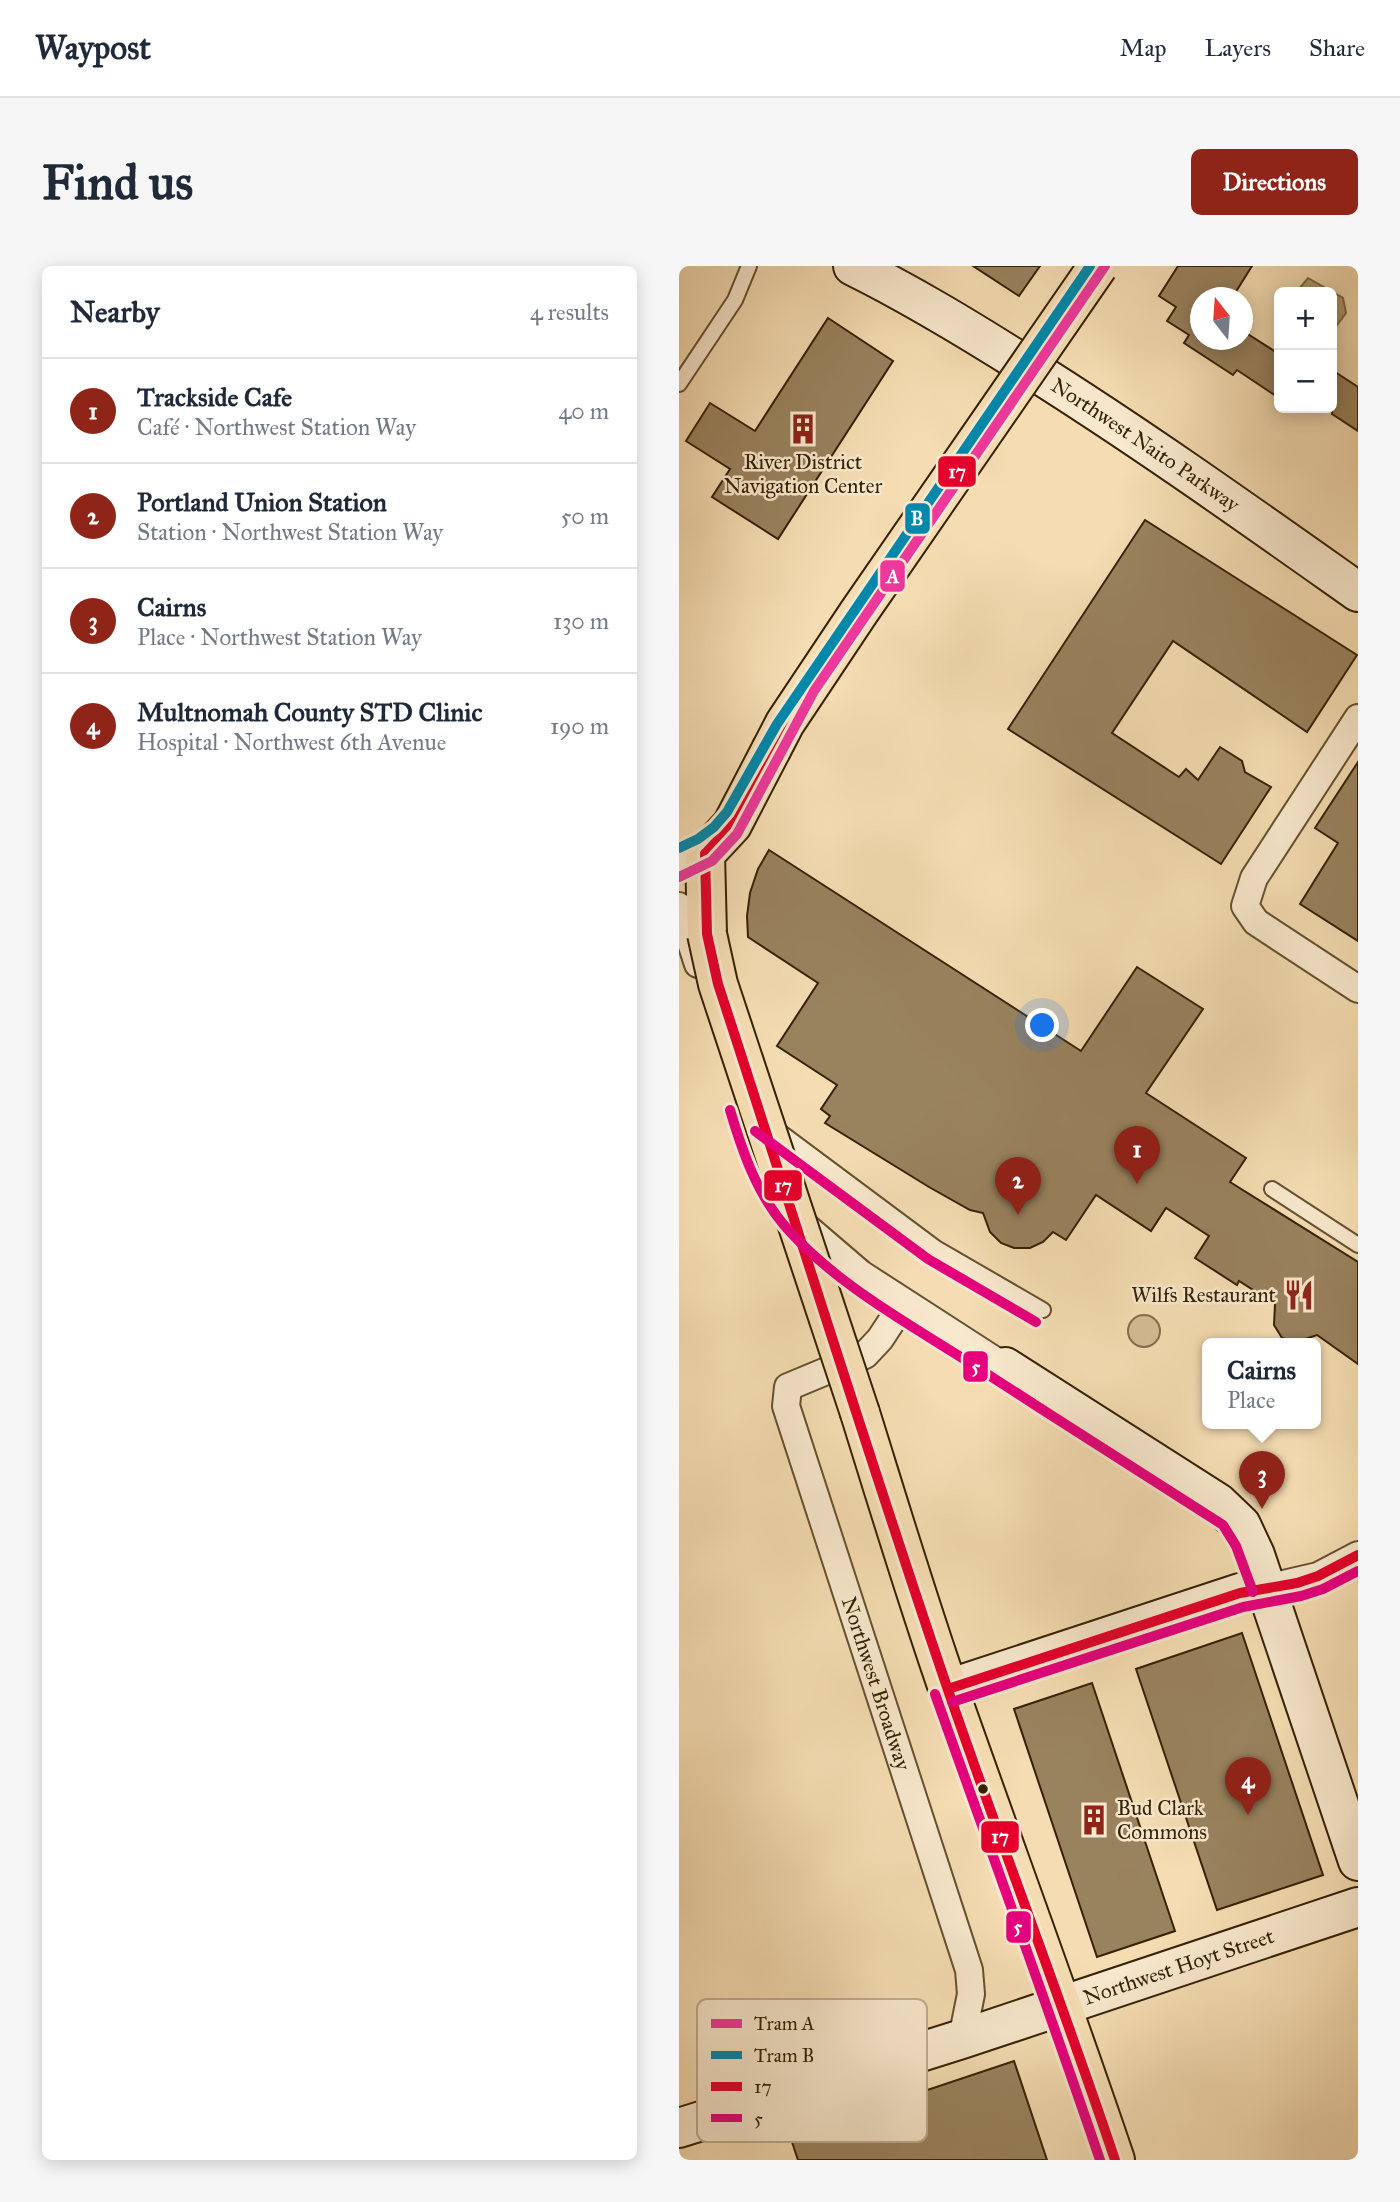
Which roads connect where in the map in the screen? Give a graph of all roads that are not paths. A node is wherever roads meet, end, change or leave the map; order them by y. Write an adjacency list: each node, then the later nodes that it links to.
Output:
1 (749, 266): 4 (lane)
2 (853, 266): 5 (street, Northwest Naito Parkway)
3 (1098, 266): 7 (main road, bridge)
4 (679, 384)
5 (1358, 592)
6 (1358, 718): 9 (street)
7 (692, 859): 18 (main road, bridge)
8 (679, 906): 10 (street)
9 (1358, 989)
10 (743, 1106): 13 (street); 14 (lane)
11 (1272, 1189): 12 (lane)
12 (1358, 1245)
13 (904, 1304): 15 (street); 22 (street, Northwest Broadway)
14 (1043, 1310)
15 (1005, 1367): 17 (street)
16 (1358, 1555): 17 (street)
17 (1266, 1588): 18 (street); 19 (street)
18 (949, 1689): 21 (main road)
19 (1358, 1861)
20 (1358, 1908): 21 (street, Northwest Hoyt Street)
21 (1062, 2006): 22 (street, Northwest Hoyt Street); 26 (main road)
22 (963, 2039): 23 (street, Northwest Hoyt Street)
23 (927, 2050)
24 (697, 2121): 25 (street, Northwest Hoyt Street)
25 (679, 2127)
26 (1115, 2160)

